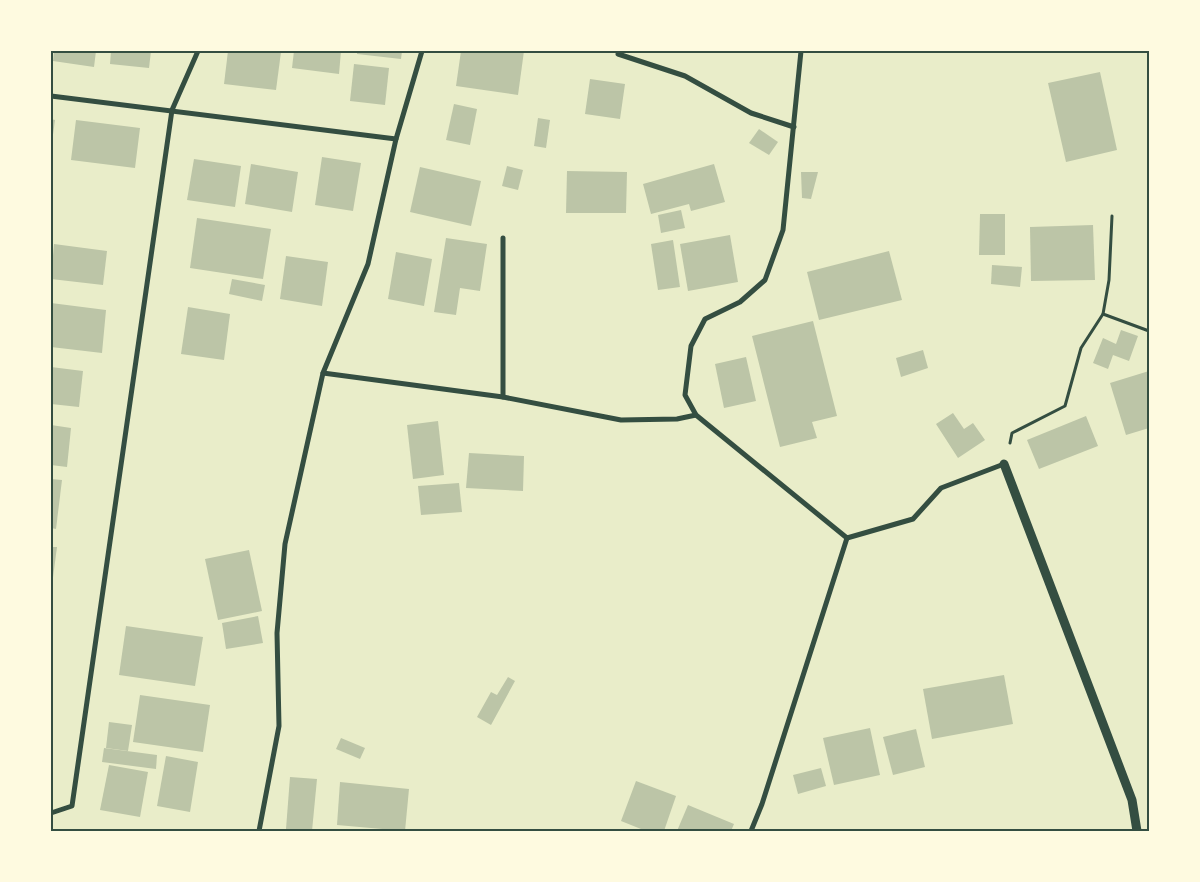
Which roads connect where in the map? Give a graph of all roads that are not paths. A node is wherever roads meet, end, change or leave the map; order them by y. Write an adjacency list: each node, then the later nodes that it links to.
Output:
1 (198, 51): 6 (street)
2 (422, 51): 8 (street)
3 (802, 51): 7 (street)
4 (618, 54): 7 (street)
5 (51, 96): 6 (street)
6 (172, 110): 8 (street); 15 (street)
7 (794, 127): 12 (street)
8 (396, 139): 10 (street)
9 (503, 238): 11 (street)
10 (323, 373): 11 (street); 16 (street)
11 (503, 398): 12 (street)
12 (696, 415): 14 (street)
13 (1004, 464): 14 (street); 18 (street)
14 (847, 538): 17 (street)
15 (51, 813)
16 (259, 831)
17 (751, 831)
18 (1136, 831)

